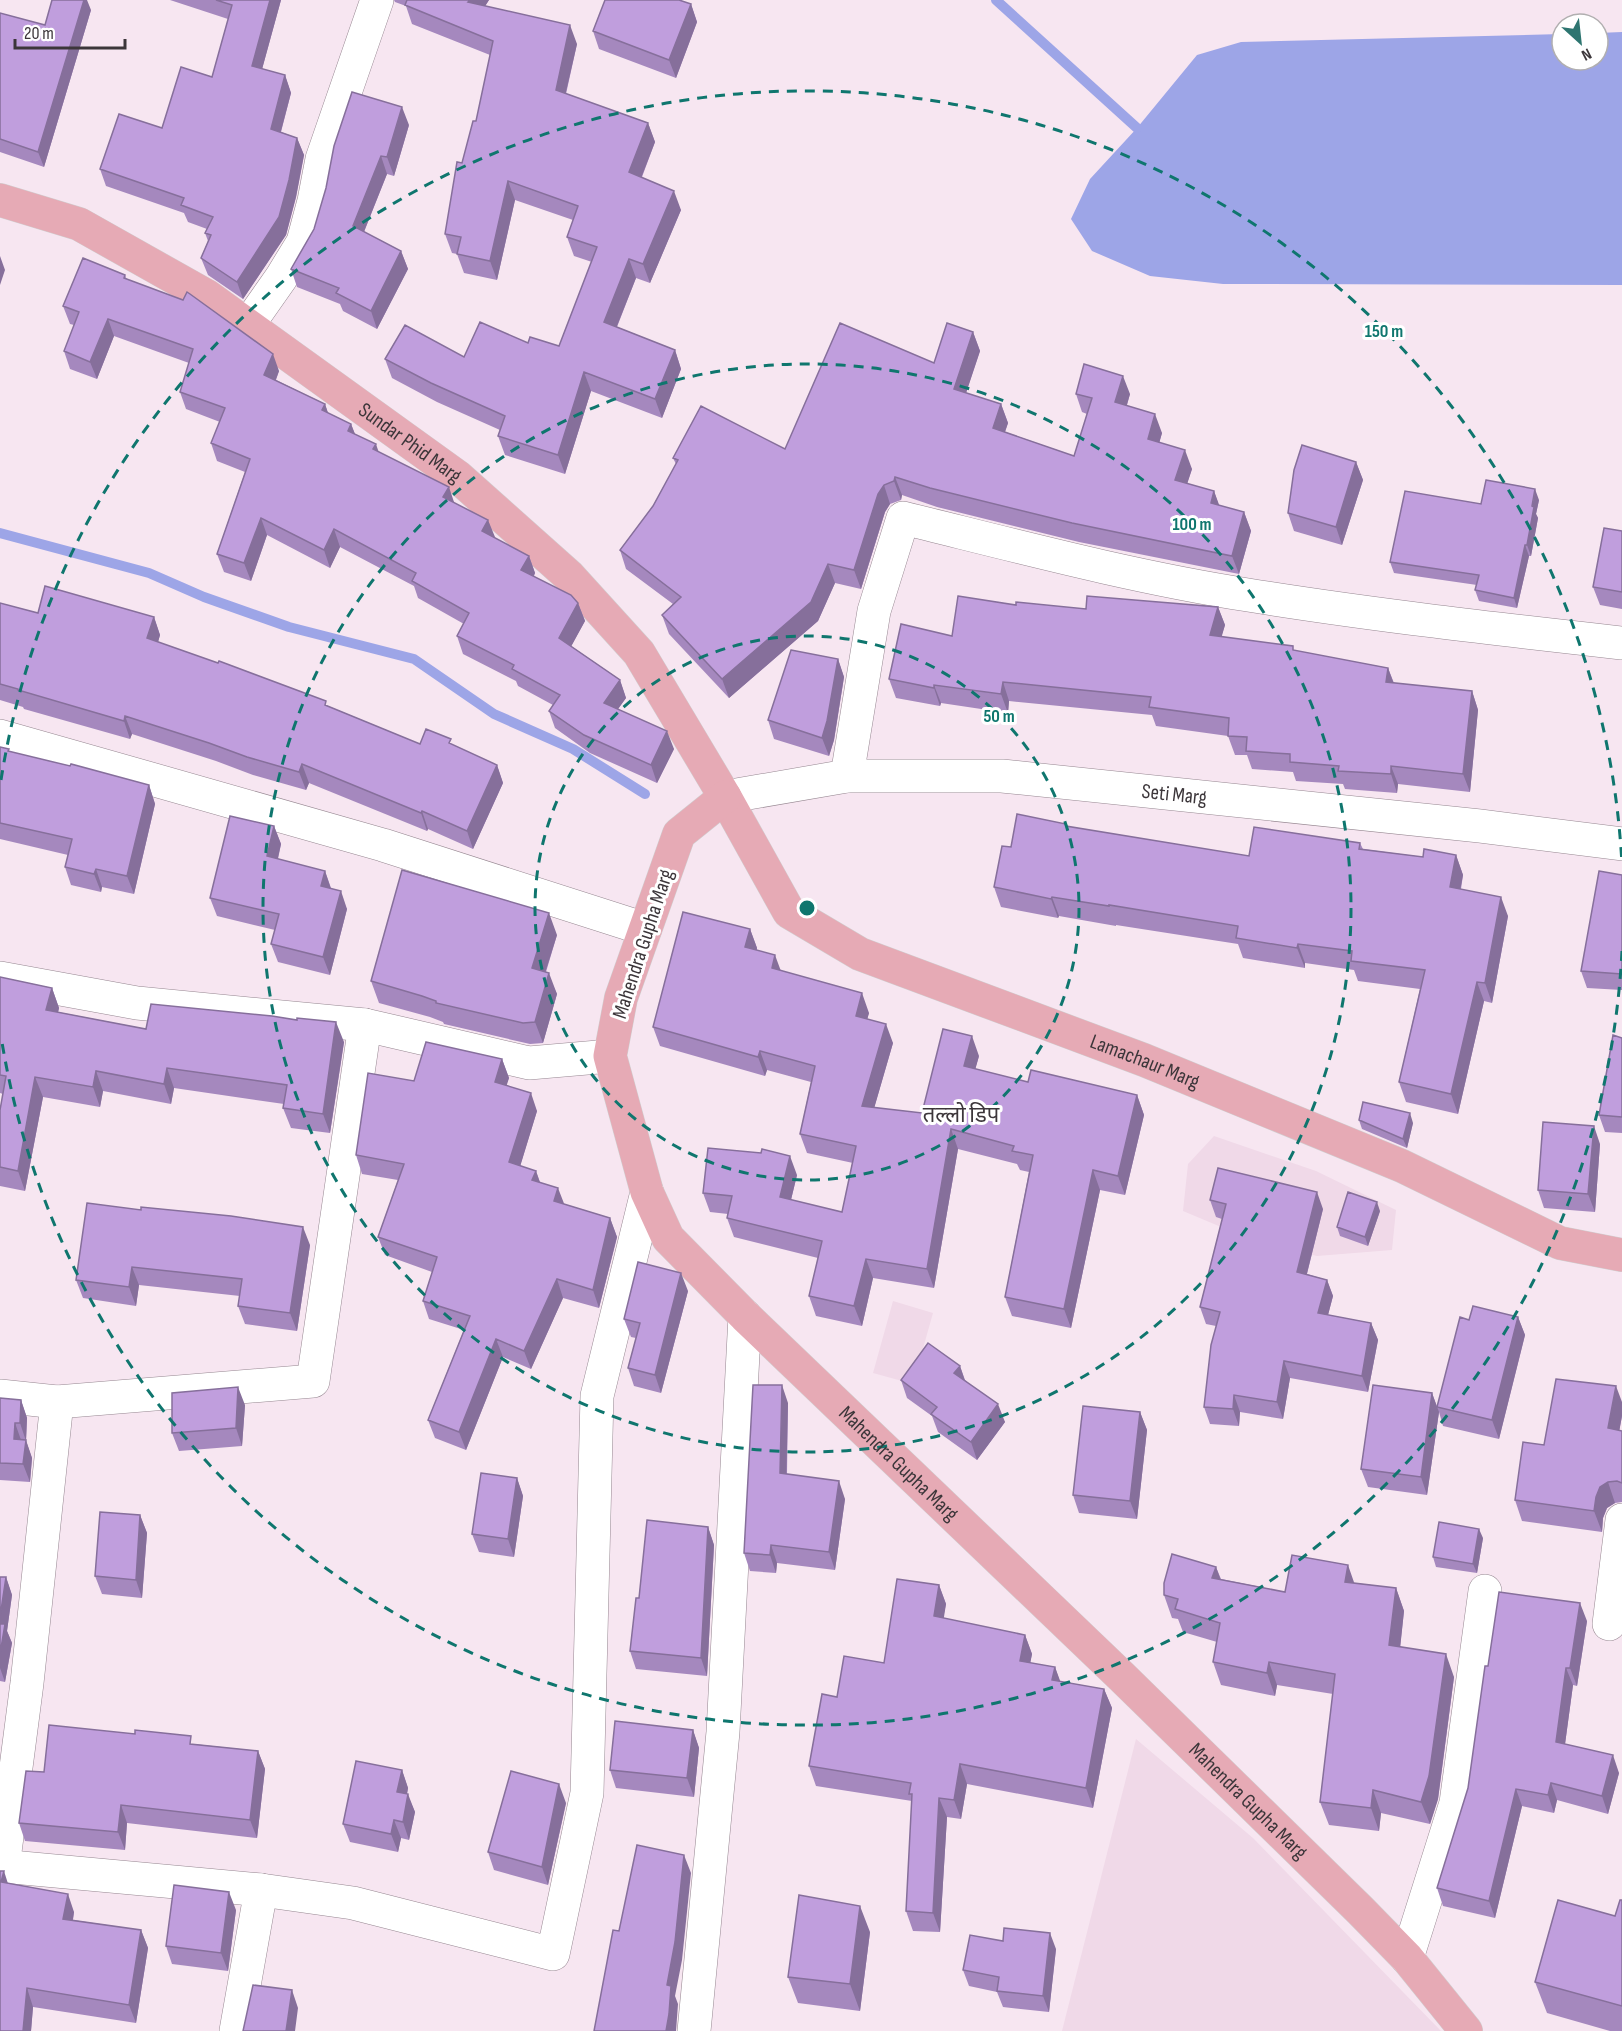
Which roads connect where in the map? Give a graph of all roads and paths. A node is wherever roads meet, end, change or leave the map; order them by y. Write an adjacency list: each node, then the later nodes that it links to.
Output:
1 (377, 0): 3 (street)
2 (0, 200): 3 (main road, Sundar Phid Marg)
3 (248, 325): 7 (main road, Sundar Phid Marg)
4 (1622, 643): 6 (street)
5 (0, 736): 9 (street)
6 (848, 776): 7 (street, Seti Marg); 8 (street, Seti Marg)
7 (725, 797): 9 (main road, Mahendra Gupha Marg); 14 (main road, Lamachaur Marg)
8 (1622, 844)
9 (645, 929): 12 (main road, Mahendra Gupha Marg)
10 (0, 978): 11 (street)
11 (364, 1025): 12 (street); 17 (street)
12 (610, 1056): 13 (main road, Mahendra Gupha Marg)
13 (647, 1192): 15 (main road, Mahendra Gupha Marg); 22 (street)
14 (1622, 1255)
15 (745, 1316): 23 (main road, Mahendra Gupha Marg); 25 (street)
16 (0, 1396): 17 (street)
17 (57, 1402): 21 (street)
18 (1622, 1520): 20 (street)
19 (1485, 1591): 23 (street)
20 (1609, 1624)
21 (2, 1866): 22 (street)
22 (261, 1890): 24 (street)
23 (1407, 1958): 26 (main road, Mahendra Gupha Marg)
24 (236, 2031)
25 (694, 2031)
26 (1466, 2031)

